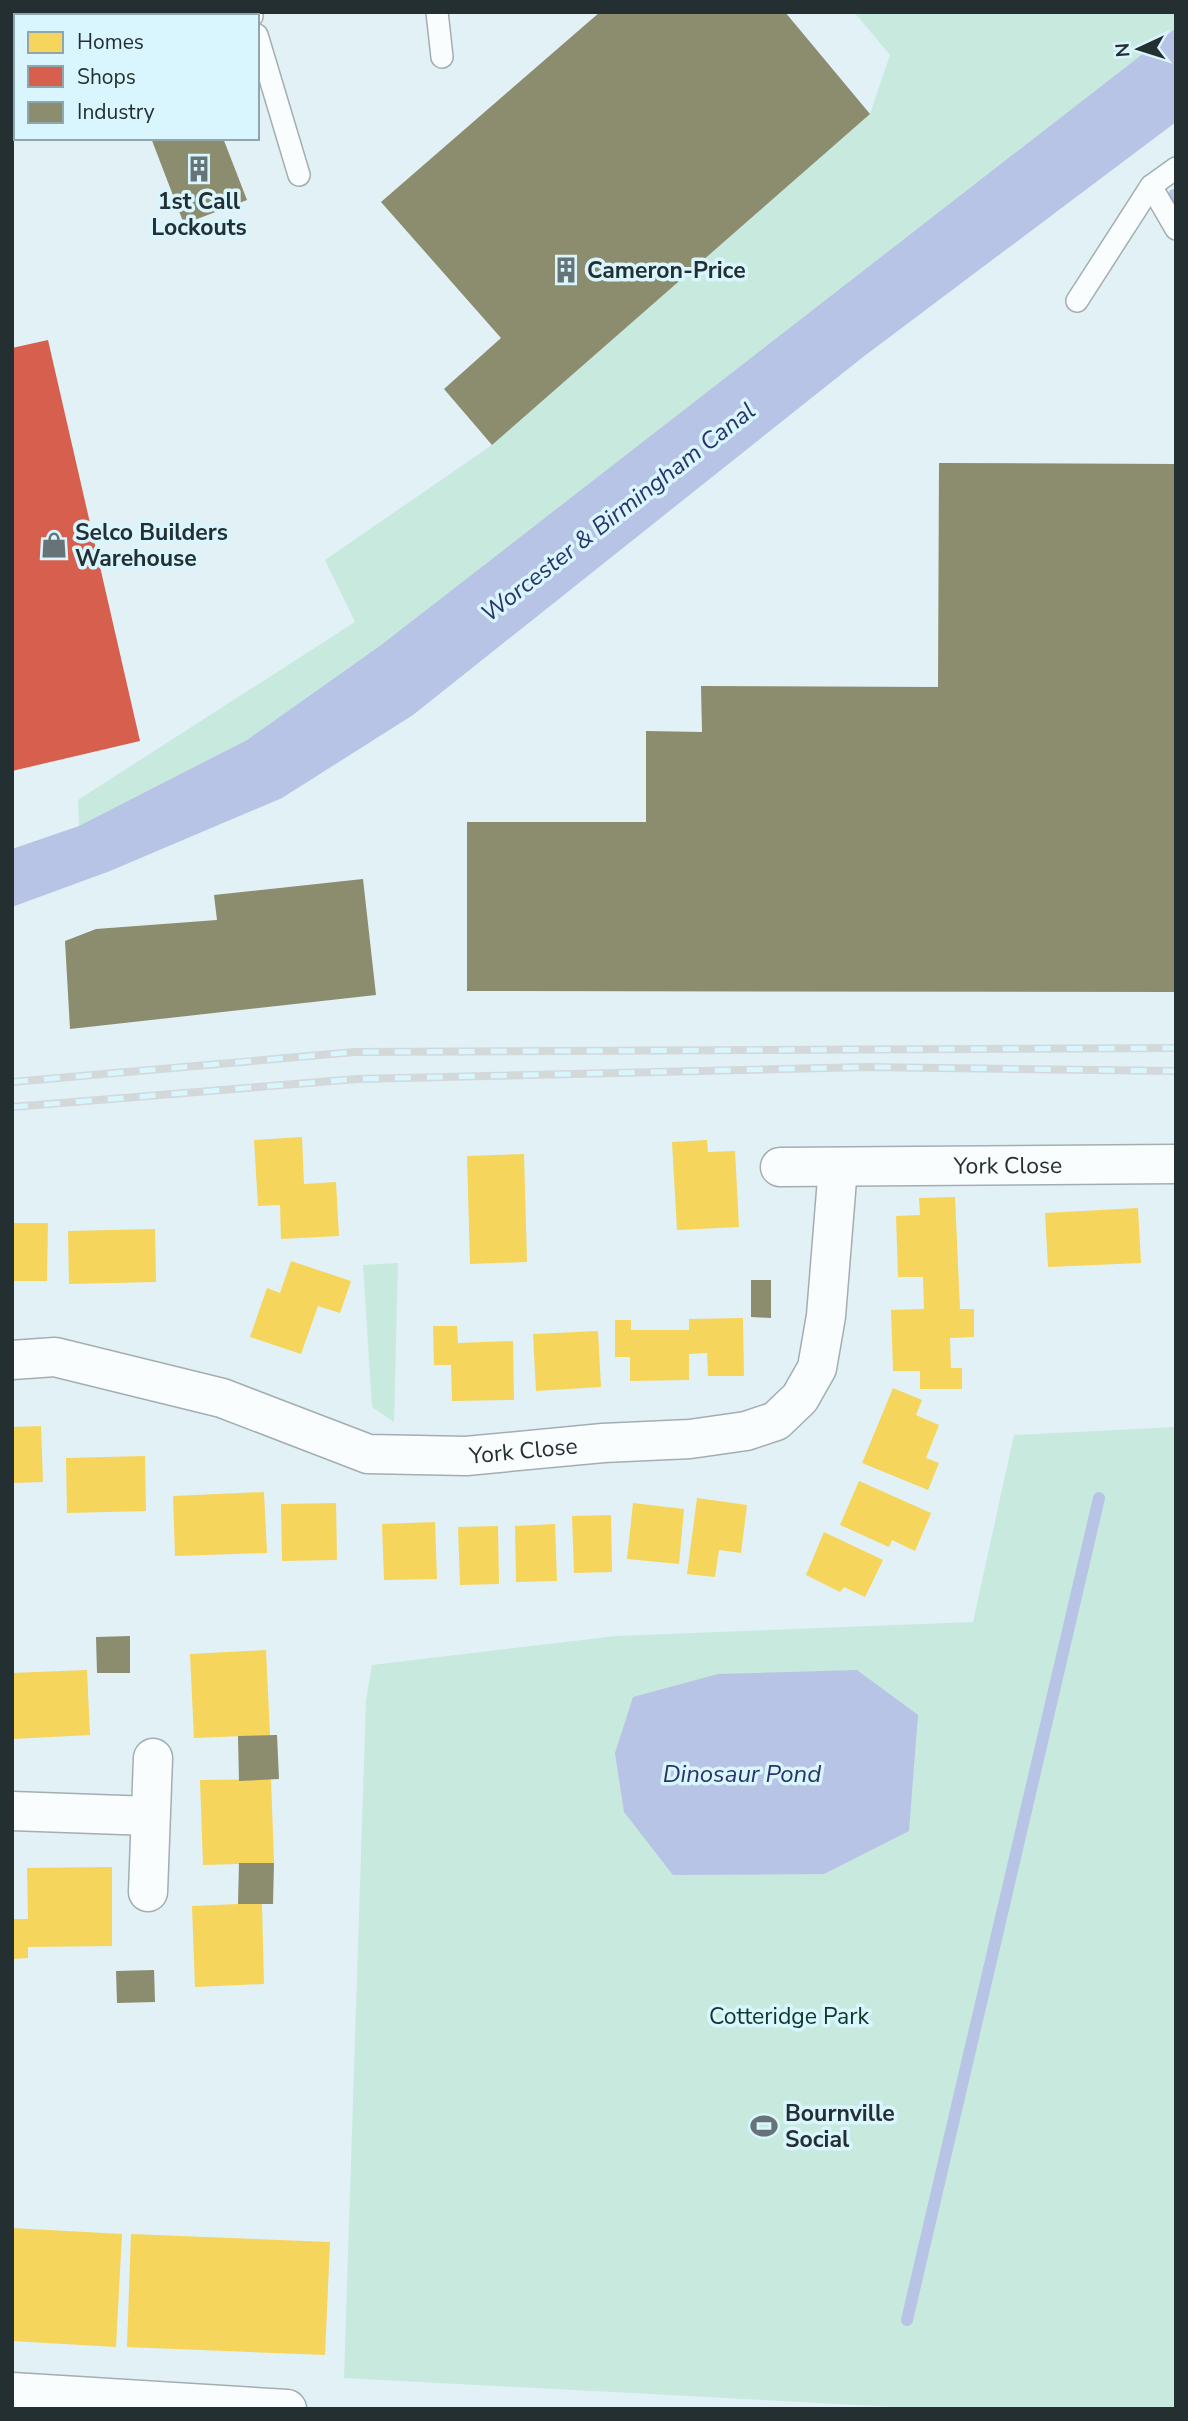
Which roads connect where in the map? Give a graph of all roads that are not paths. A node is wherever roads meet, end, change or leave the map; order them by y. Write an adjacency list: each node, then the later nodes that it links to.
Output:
1 (437, 12): 3 (lane)
2 (259, 42): 5 (lane)
3 (442, 57)
4 (1176, 168): 6 (lane)
5 (299, 174)
6 (1151, 186): 7 (lane); 8 (lane)
7 (1176, 229)
8 (1077, 302)
9 (1176, 1164): 11 (street, York Close)
10 (780, 1167): 11 (street, York Close)
11 (838, 1167): 12 (street, York Close)
12 (12, 1360)
13 (153, 1758): 15 (street)
14 (12, 1811): 15 (street)
15 (150, 1816): 16 (street)
16 (148, 1892)
17 (12, 2392): 18 (street)
18 (287, 2409)

